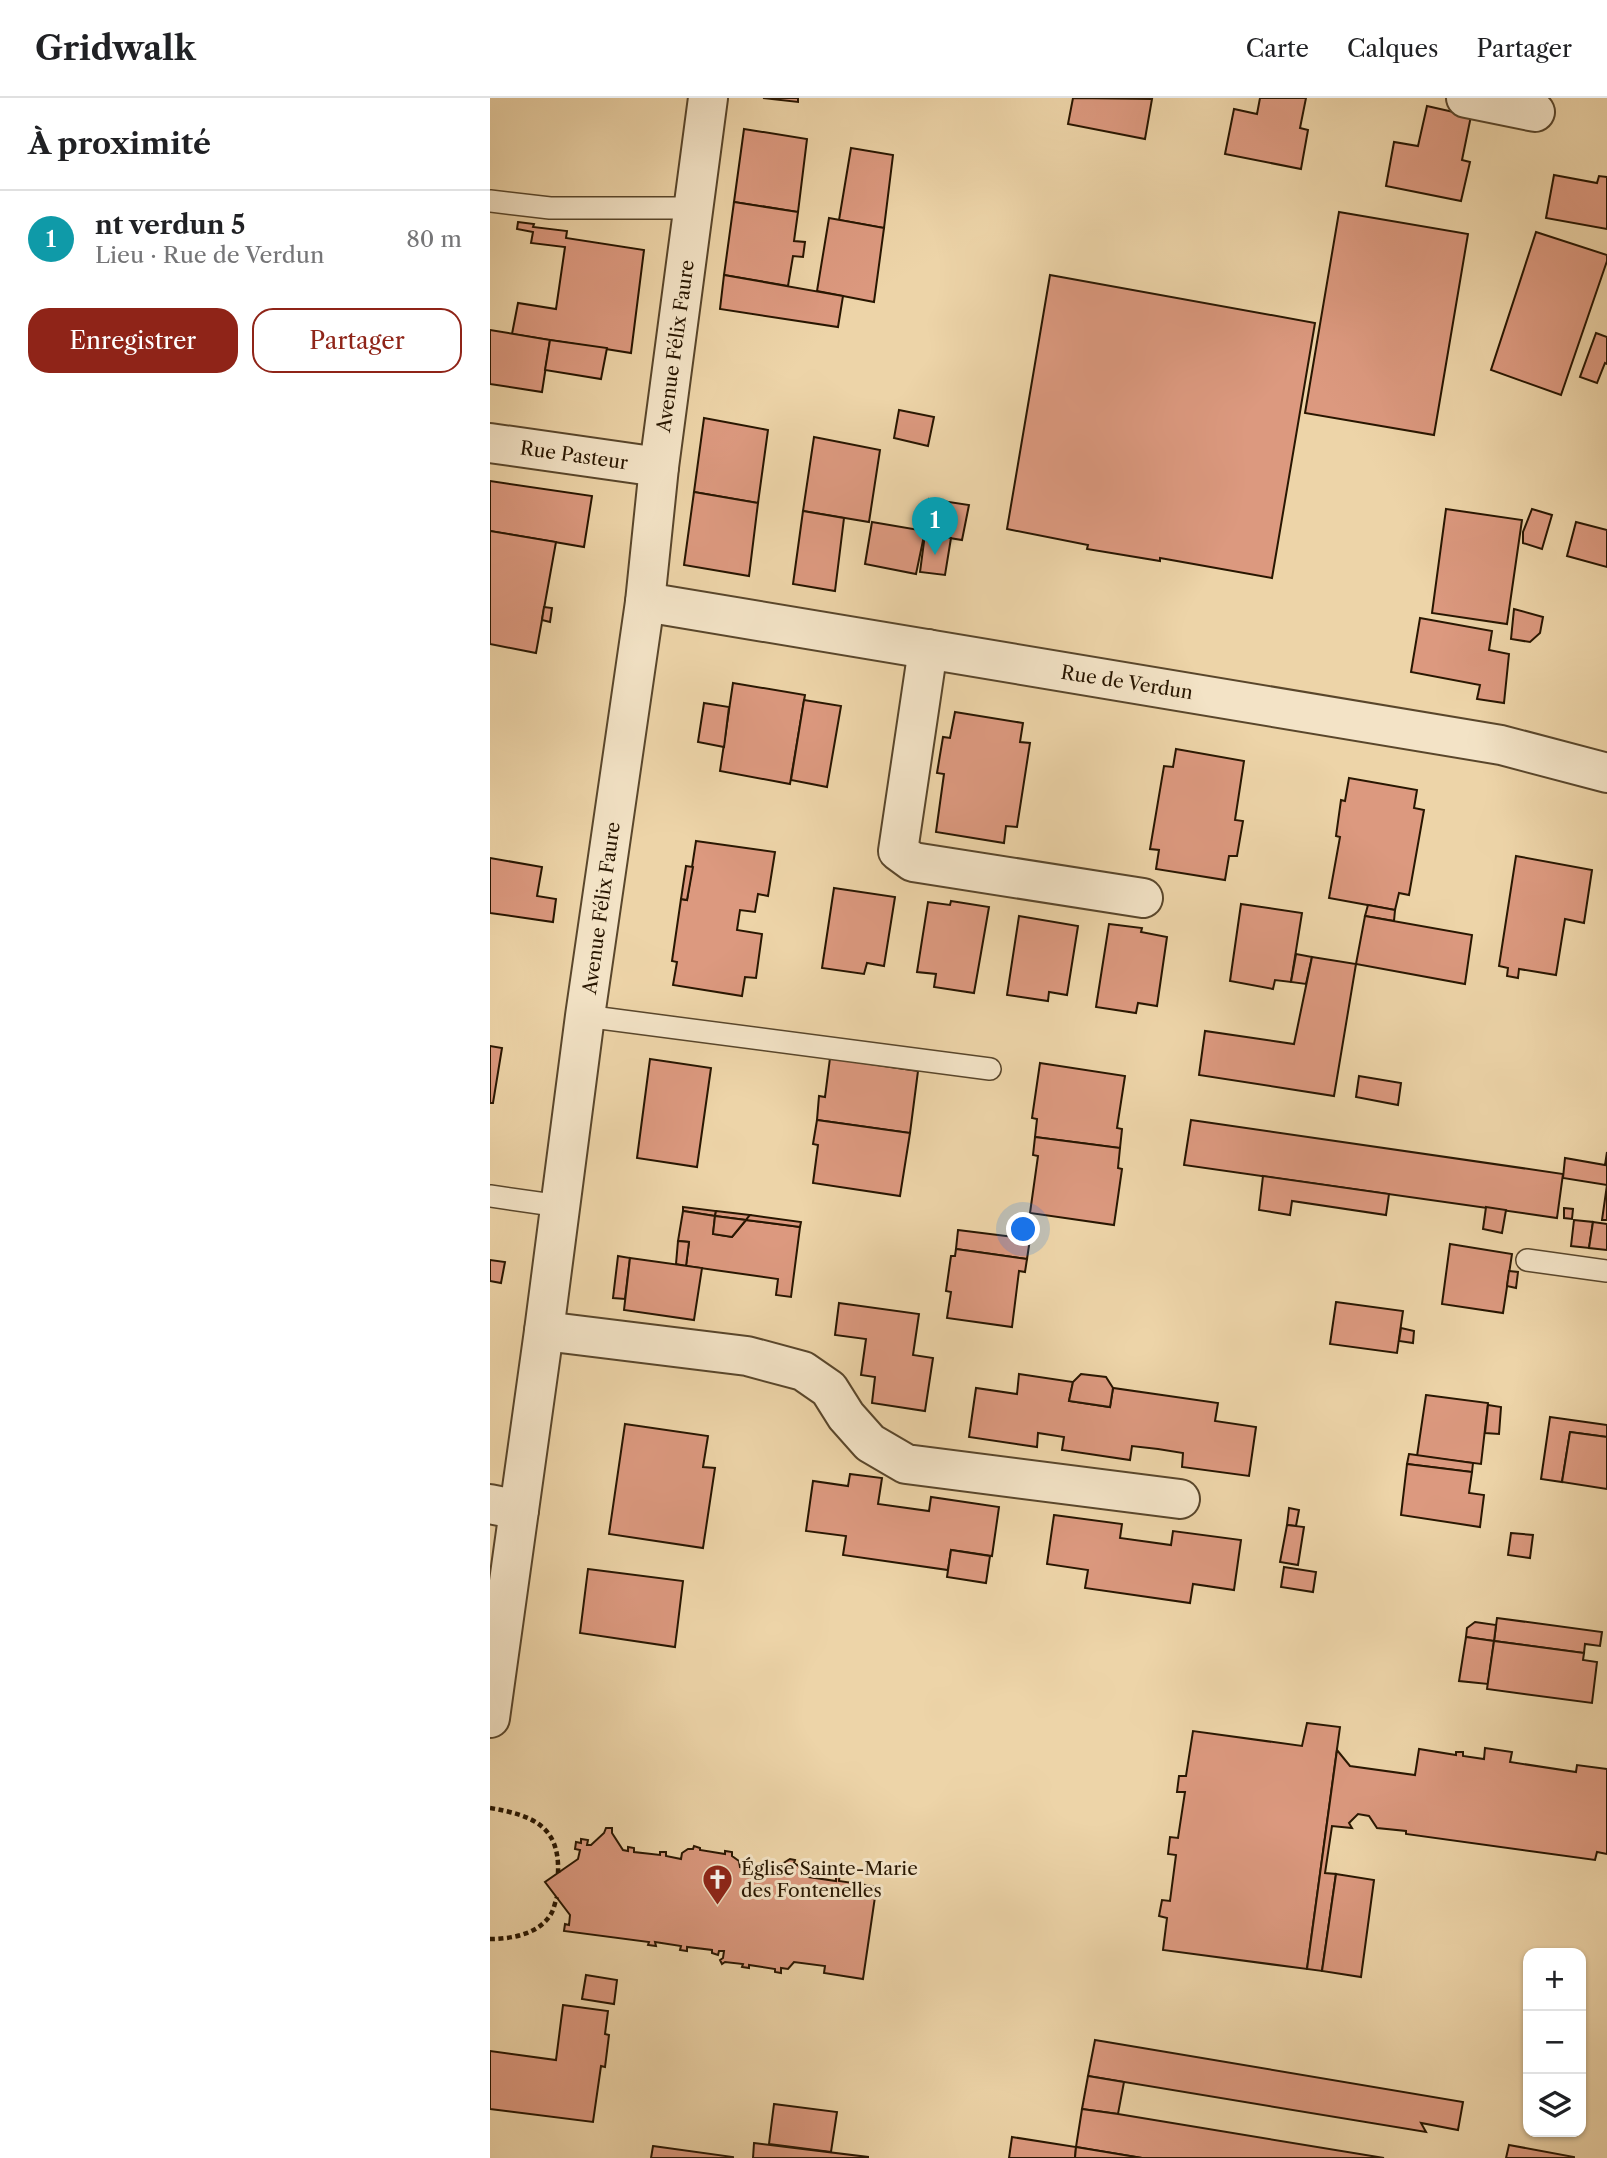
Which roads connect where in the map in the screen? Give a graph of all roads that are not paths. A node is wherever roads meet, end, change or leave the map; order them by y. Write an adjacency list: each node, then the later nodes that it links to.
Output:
1 (708, 98): 5 (street, Avenue Félix Faure)
2 (1466, 98): 3 (street)
3 (1535, 112)
4 (490, 201): 5 (lane)
5 (694, 208): 7 (street, Avenue Félix Faure)
6 (490, 443): 7 (street, Rue Pasteur)
7 (659, 467): 8 (street, Avenue Félix Faure)
8 (645, 602): 9 (street, Rue de Verdun); 12 (street, Avenue Félix Faure)
9 (928, 649): 10 (street, Rue de Verdun); 11 (street)
10 (1607, 774)
11 (1143, 898)
12 (586, 1016): 13 (lane); 15 (street, Avenue Félix Faure)
13 (990, 1069)
14 (490, 1196): 15 (lane)
15 (560, 1206): 18 (street, Avenue Félix Faure)
16 (1527, 1260): 17 (lane)
17 (1607, 1271)
18 (544, 1331): 19 (street); 20 (street, Avenue Félix Faure)
19 (1180, 1499)
20 (505, 1507): 21 (street, Avenue Félix Faure)
21 (490, 1718)

